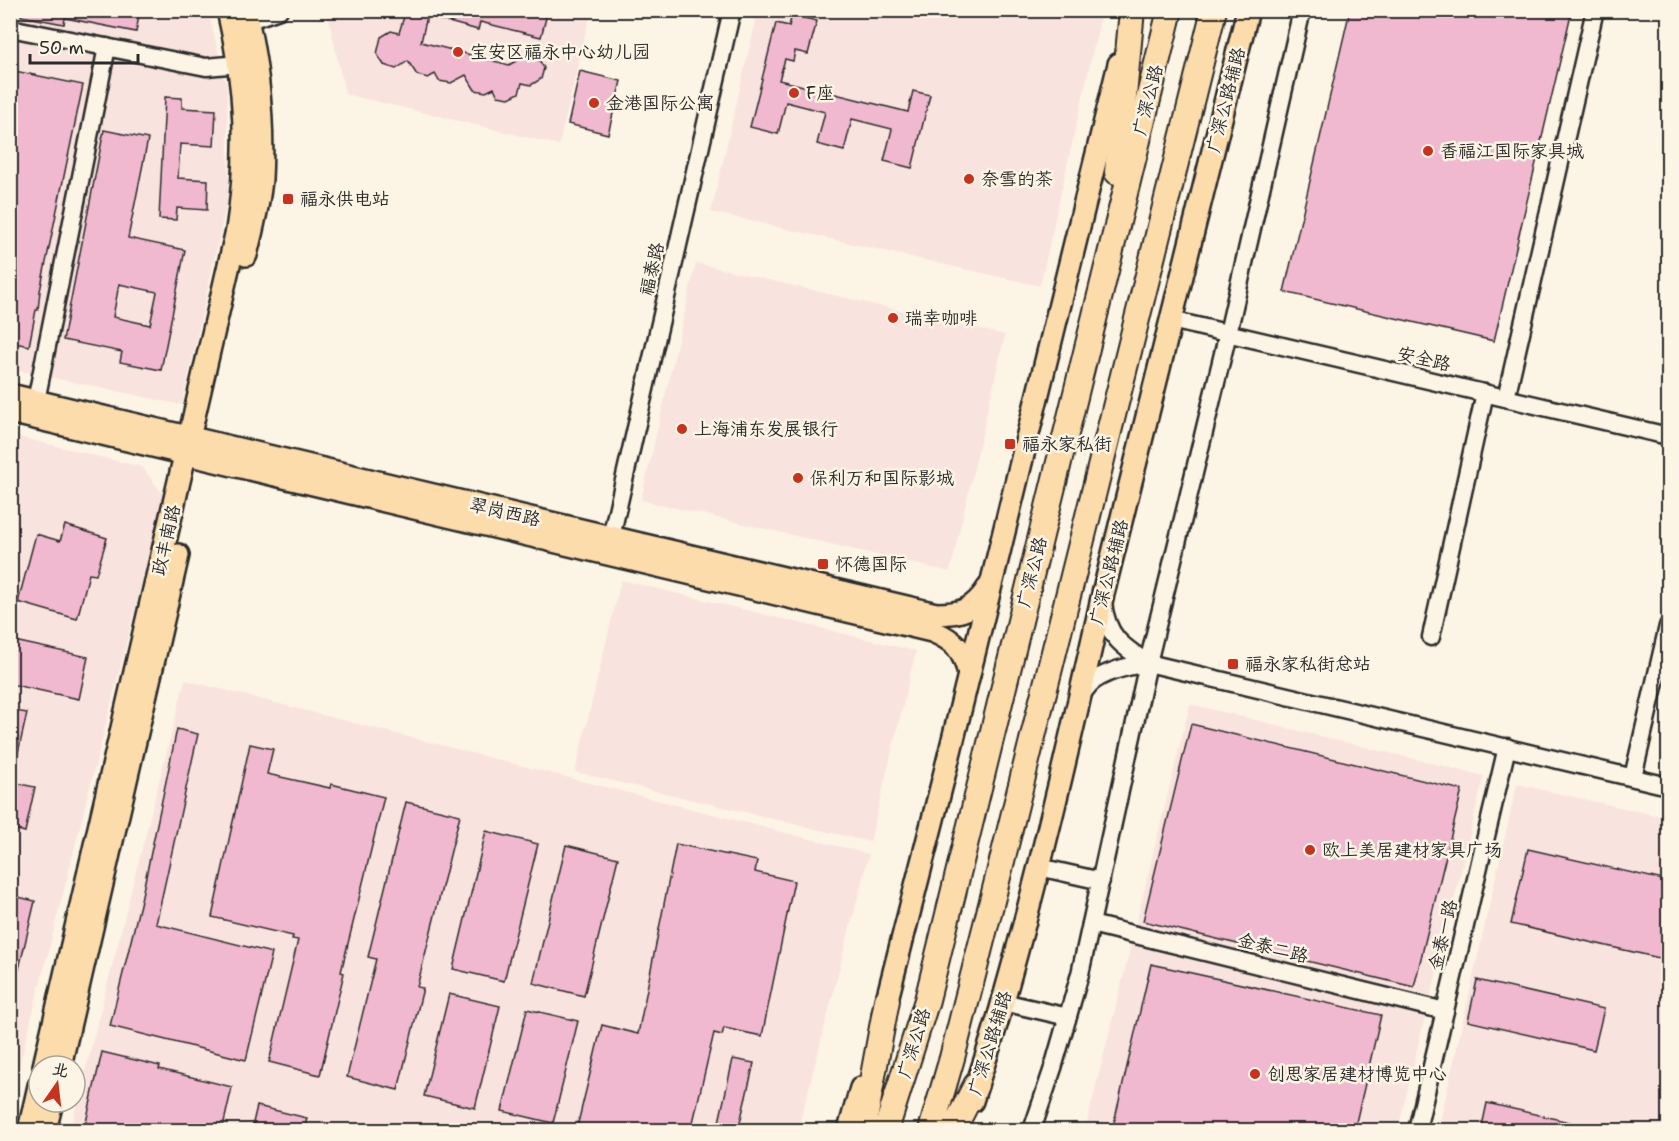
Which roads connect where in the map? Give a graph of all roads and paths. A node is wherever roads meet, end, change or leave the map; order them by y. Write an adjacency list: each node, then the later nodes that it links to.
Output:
1 (228, 10): 13 (main road, 政丰南路)
2 (279, 10): 10 (street)
3 (1132, 10): 14 (highway); 25 (main road)
4 (1170, 10): 14 (highway, 广深公路)
5 (1214, 10): 53 (highway)
6 (1248, 10): 15 (main road, 广深公路辅路)
7 (1302, 10): 16 (street)
8 (1595, 10): 19 (street)
9 (730, 11): 24 (street, 福泰路)
10 (246, 16): 23 (main road, 政丰南路)
11 (10, 28): 12 (street)
12 (106, 47): 13 (street); 20 (street)
13 (239, 64): 23 (main road, 政丰南路)
14 (1110, 252): 52 (highway, 广深公路)
15 (1171, 320): 16 (street, 安全路); 26 (main road, 广深公路辅路)
16 (1228, 333): 17 (street, 安全路); 30 (street)
17 (1485, 393): 19 (street, 安全路); 29 (street)
18 (10, 395): 20 (main road, 翠岗西路)
19 (1506, 398): 22 (street, 安全路)
20 (36, 401): 23 (main road, 翠岗西路)
21 (10, 412): 23 (main road, 翠岗西路)
22 (1668, 436)
23 (195, 447): 24 (main road, 翠岗西路); 27 (main road, 翠岗西路); 43 (main road, 政丰南路); 44 (main road, 政丰南路)
24 (611, 537): 27 (main road, 翠岗西路)
25 (990, 585): 27 (main road, 翠岗西路); 31 (main road)
26 (1102, 598): 30 (street); 32 (main road, 广深公路辅路)
27 (896, 613): 31 (main road, 翠岗西路)
28 (1668, 627): 34 (street)
29 (1431, 637)
30 (1148, 663): 32 (street); 33 (street); 37 (street)
31 (969, 674): 39 (main road)
32 (1081, 695): 36 (main road, 广深公路辅路)
33 (1507, 747): 34 (street); 41 (street, 金泰一路)
34 (1633, 777): 35 (street)
35 (1668, 786)
36 (1038, 867): 37 (street); 40 (main road, 广深公路辅路)
37 (1101, 881): 38 (street)
38 (1091, 924): 41 (street, 金泰二路); 42 (street)
39 (887, 1000): 50 (main road); 51 (highway)
40 (1003, 1002): 42 (street); 45 (main road, 广深公路辅路)
41 (1445, 1011): 57 (street, 金泰一路)
42 (1068, 1017): 56 (street)
43 (47, 1054)
44 (63, 1054)
45 (976, 1085): 54 (highway); 55 (main road, 广深公路辅路)
46 (33, 1114): 48 (main road)
47 (49, 1114): 49 (main road)
48 (29, 1131)
49 (45, 1131)
50 (849, 1131)
51 (863, 1131)
52 (886, 1131)
53 (931, 1131)
54 (953, 1131)
55 (963, 1131)
56 (1032, 1131)
57 (1417, 1131)

